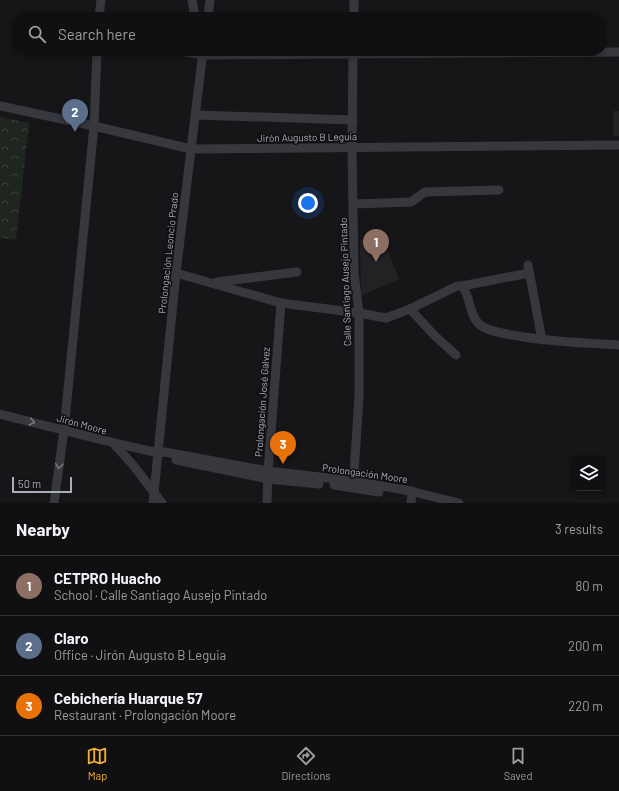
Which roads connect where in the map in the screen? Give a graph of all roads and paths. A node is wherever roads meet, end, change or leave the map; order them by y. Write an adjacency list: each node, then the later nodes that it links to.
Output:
1 (100, 0): 6 (street)
2 (192, 0): 7 (street)
3 (210, 0): 8 (street)
4 (215, 0): 9 (street)
5 (354, 0): 10 (street)
6 (99, 12)
7 (194, 12)
8 (209, 12)
9 (214, 12)
10 (354, 12)
11 (607, 52): 12 (street)
12 (619, 52)
13 (97, 56): 19 (street)
14 (202, 56): 17 (street, Prolongación Leoncio Prado)
15 (353, 56): 18 (street, Calle Santiago Ausejo Pintado)
16 (0, 106): 19 (street, Jirón Augusto B Leguia)
17 (195, 115): 18 (street); 22 (street, Prolongación Leoncio Prado)
18 (353, 120): 21 (street, Calle Santiago Ausejo Pintado)
19 (94, 126): 22 (street, Jirón Augusto B Leguia); 36 (street)
20 (619, 145): 21 (street, Jirón Augusto B Leguia)
21 (352, 147): 22 (street, Jirón Augusto B Leguia); 24 (street, Calle Santiago Ausejo Pintado)
22 (191, 149): 26 (street, Prolongación Leoncio Prado)
23 (499, 190): 24 (street)
24 (354, 204): 31 (street, Calle Santiago Ausejo Pintado)
25 (297, 272): 27 (street)
26 (176, 273): 27 (street); 38 (street, Prolongación Leoncio Prado)
27 (213, 283): 29 (street)
28 (462, 286): 30 (street); 32 (street); 32 (street)
29 (281, 303): 31 (street); 39 (street, Prolongación José Galvez)
30 (410, 309): 31 (street); 34 (street)
31 (359, 313): 40 (street, Calle Santiago Ausejo Pintado)
32 (542, 340): 33 (street)
33 (619, 345)
34 (456, 355)
35 (0, 414): 36 (street, Jirón Moore, one-way to 36)
36 (64, 430): 37 (street, Jirón Moore); 43 (street, one-way to 43)
37 (114, 444): 38 (street, Jirón Moore); 41 (street)
38 (159, 453): 39 (street, Jirón Moore); 41 (street, Prolongación Leoncio Prado)
39 (268, 475): 40 (street, Prolongación Moore); 46 (street, Prolongación José Galvez)
40 (354, 485): 42 (street, Prolongación Moore)
41 (155, 493): 44 (street, Prolongación Leoncio Prado); 45 (street)
42 (411, 497): 47 (street, Prolongación Moore); 48 (street, Prolongación Moore)
43 (54, 503)
44 (153, 503)
45 (162, 503)
46 (267, 503)
47 (436, 503)
48 (459, 503)

